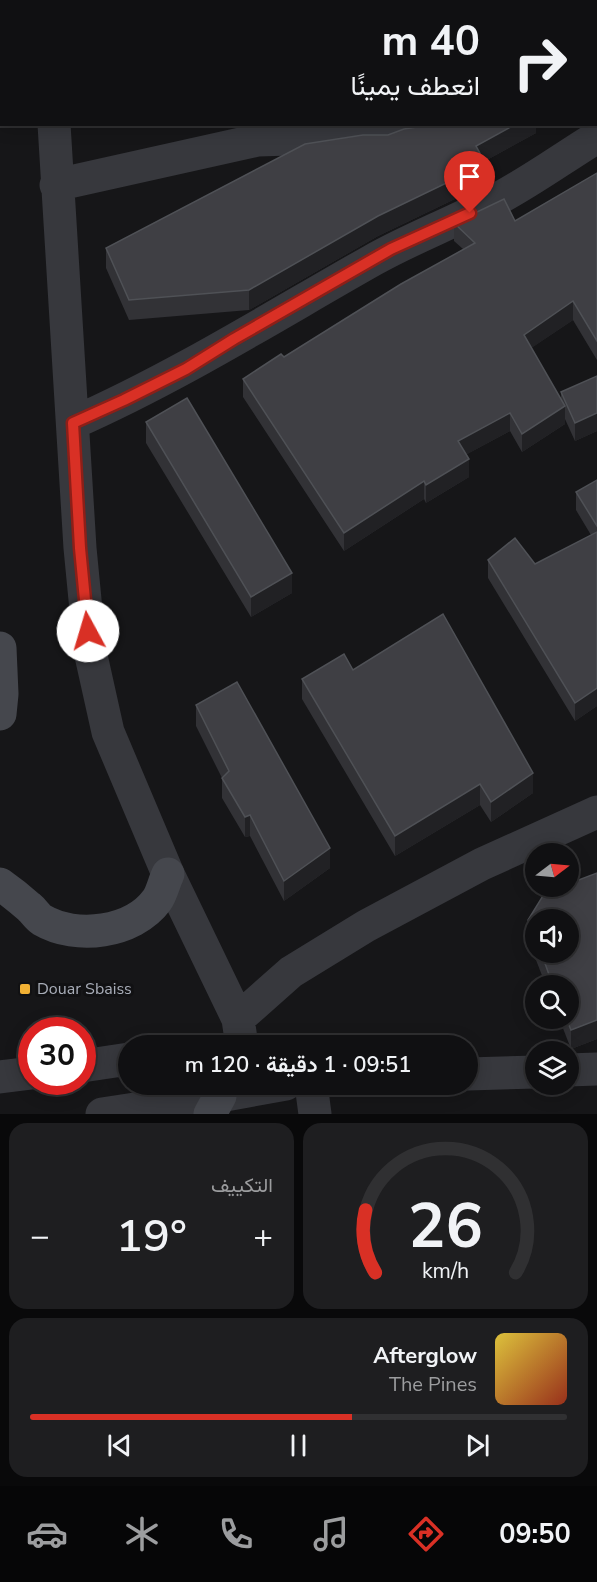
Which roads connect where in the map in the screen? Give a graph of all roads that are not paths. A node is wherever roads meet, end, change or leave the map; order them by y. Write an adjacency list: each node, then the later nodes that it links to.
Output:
1 (54, 126): 4 (street)
2 (412, 126): 4 (street)
3 (597, 137): 5 (street)
4 (56, 185): 5 (street)
5 (73, 423): 9 (street)
6 (0, 648): 7 (main road)
7 (0, 714)
8 (597, 813): 12 (street)
9 (168, 874): 10 (main road); 11 (street)
10 (0, 884)
11 (236, 1035)
12 (239, 1035)
13 (118, 1061): 14 (street)
14 (96, 1064)
15 (597, 1069): 16 (street)
16 (579, 1070)
17 (525, 1072): 18 (street)
18 (478, 1074)
19 (18, 1075): 20 (street)
20 (0, 1077)
21 (312, 1095): 24 (street)
22 (219, 1098): 23 (street)
23 (102, 1114)
24 (315, 1114)

